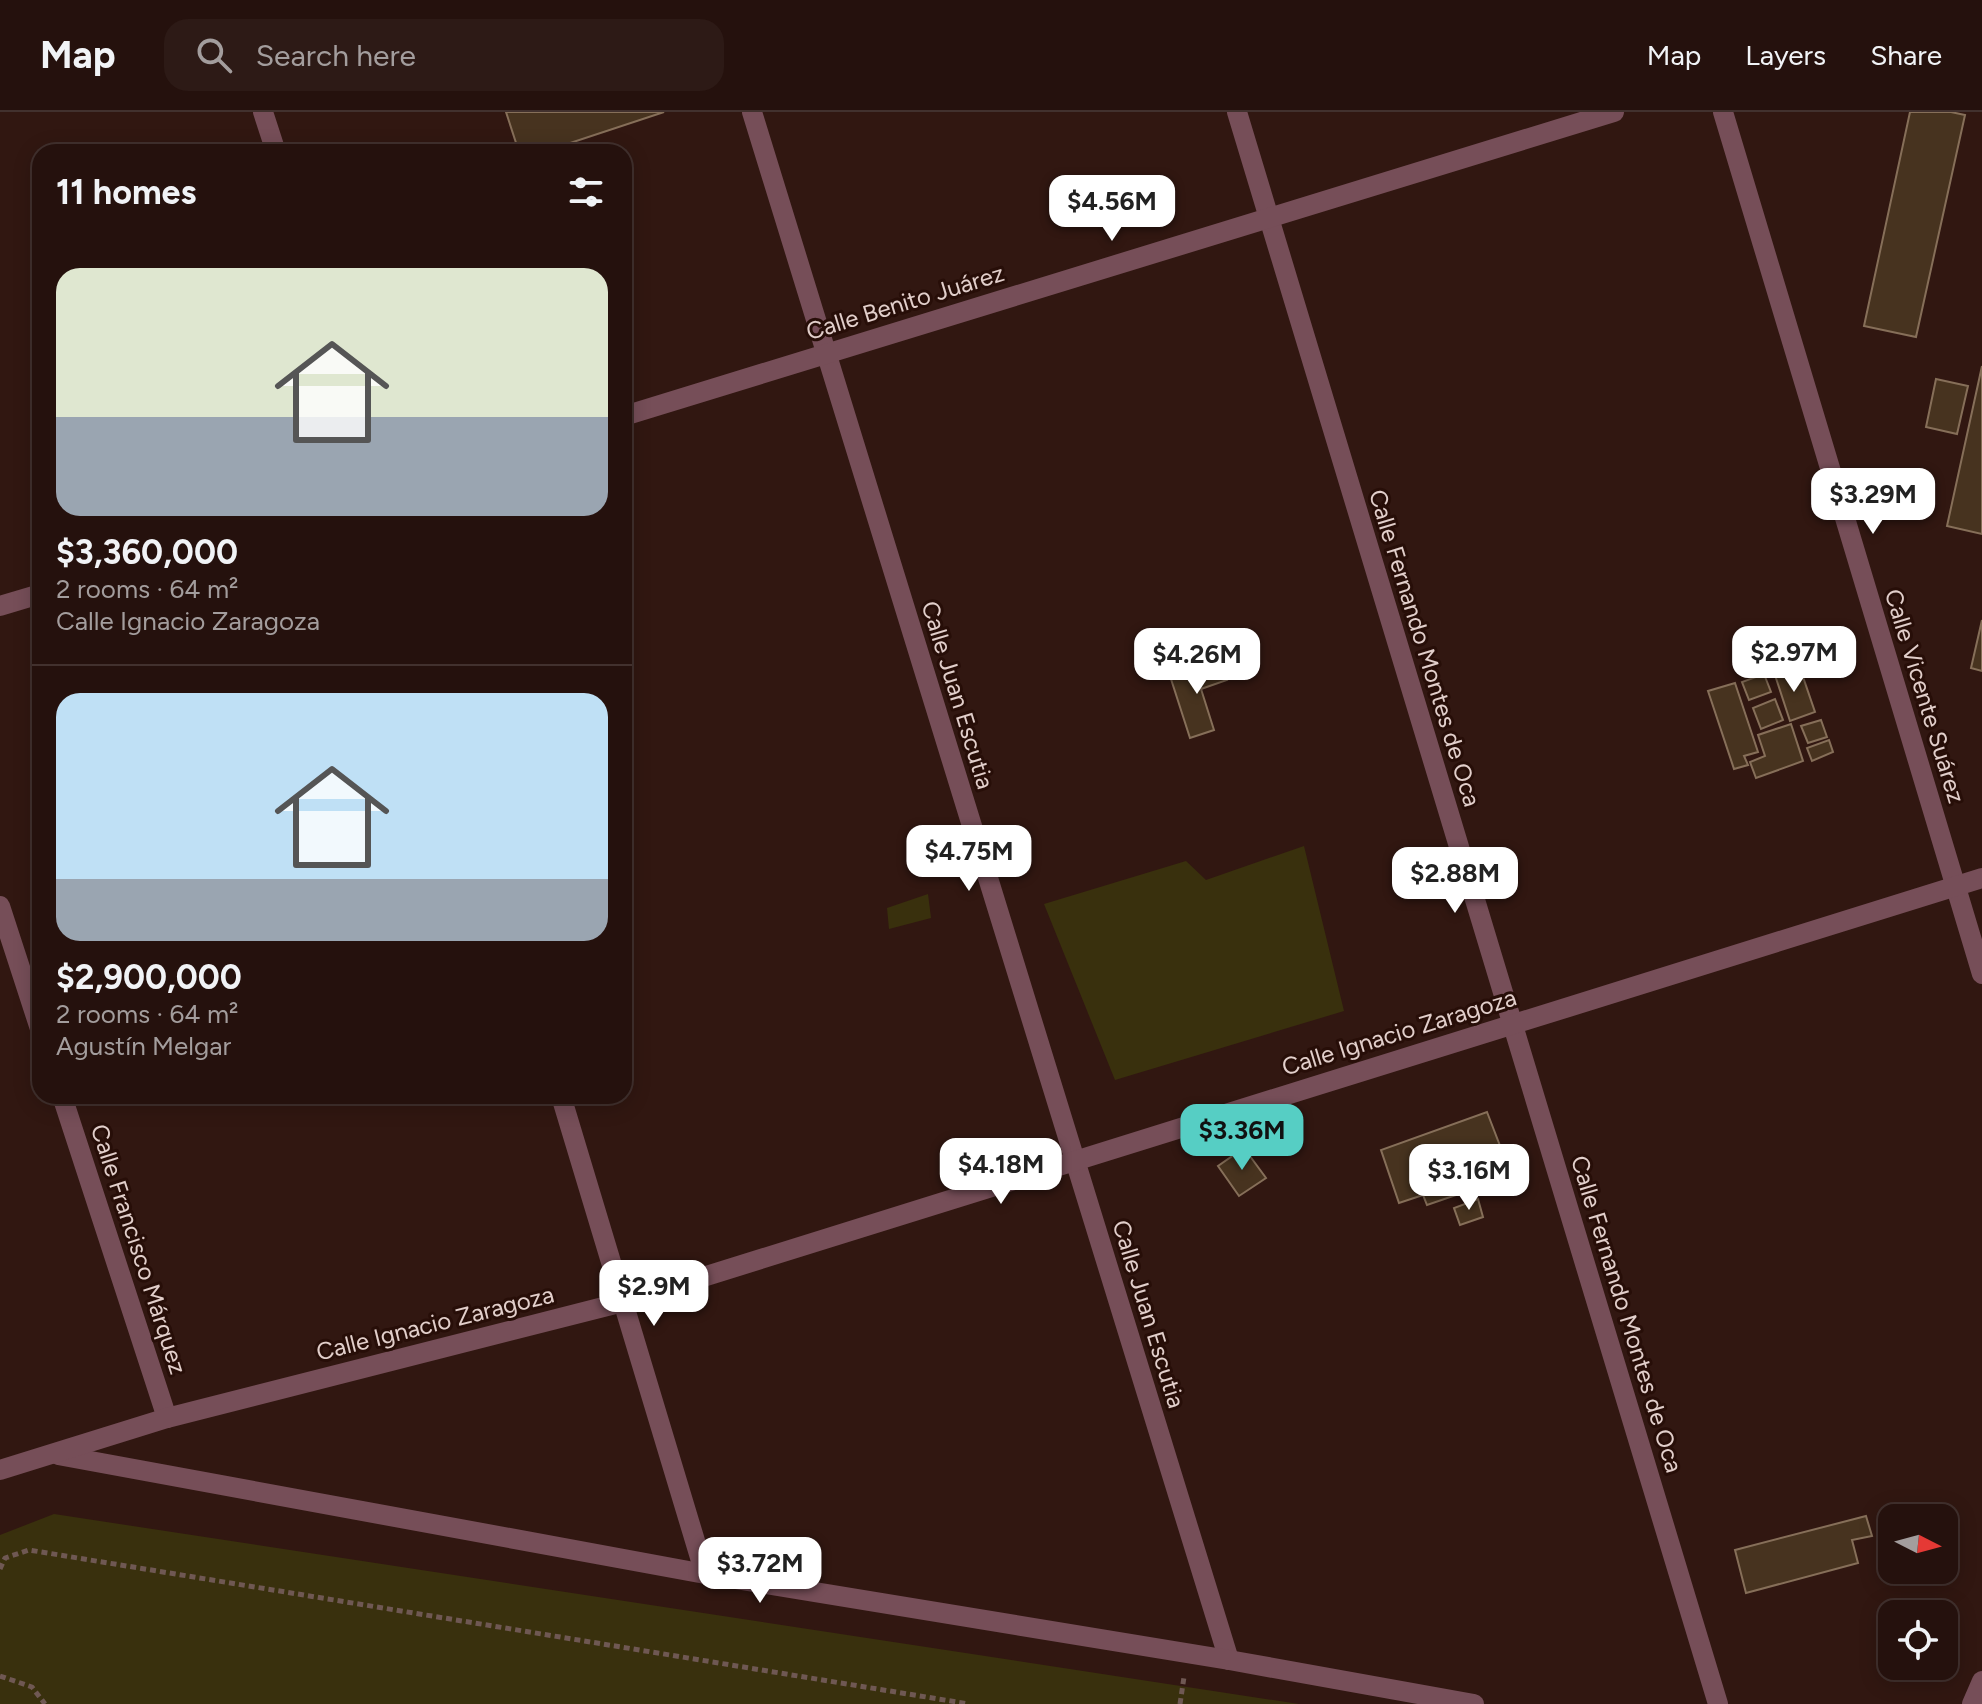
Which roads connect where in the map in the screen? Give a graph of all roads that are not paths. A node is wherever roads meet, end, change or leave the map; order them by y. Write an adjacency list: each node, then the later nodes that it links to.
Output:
1 (263, 112): 6 (street)
2 (752, 112): 8 (street, Calle Juan Escutia)
3 (1237, 112): 7 (street, Calle Fernando Montes de Oca)
4 (1614, 112): 7 (street, Calle Benito Juárez)
5 (1723, 112): 13 (street, Calle Vicente Suárez)
6 (273, 144)
7 (1268, 218): 8 (street, Calle Benito Juárez); 17 (street, Calle Fernando Montes de Oca)
8 (825, 354): 9 (street, Calle Benito Juárez); 20 (street, Calle Juan Escutia)
9 (632, 414)
10 (32, 596): 11 (street)
11 (0, 606)
12 (1982, 878): 13 (street, Calle Ignacio Zaragoza)
13 (1956, 887): 15 (street, Calle Vicente Suárez); 17 (street, Calle Ignacio Zaragoza)
14 (0, 906): 16 (street)
15 (1982, 974)
16 (32, 1004)
17 (1511, 1024): 20 (street, Calle Ignacio Zaragoza); 29 (street, Calle Fernando Montes de Oca)
18 (65, 1104): 22 (street, Calle Francisco Márquez)
19 (563, 1104): 21 (street)
20 (1074, 1160): 21 (street, Calle Ignacio Zaragoza); 26 (street, Calle Juan Escutia)
21 (623, 1302): 22 (street, Calle Ignacio Zaragoza); 25 (street)
22 (167, 1418): 23 (street, Calle Ignacio Zaragoza)
23 (54, 1454): 24 (street, Calle Ignacio Zaragoza); 25 (street)
24 (0, 1470)
25 (705, 1574): 26 (street)
26 (1229, 1660): 28 (street)
27 (1982, 1681): 30 (street)
28 (1474, 1704)
29 (1718, 1704)
30 (1972, 1704)

